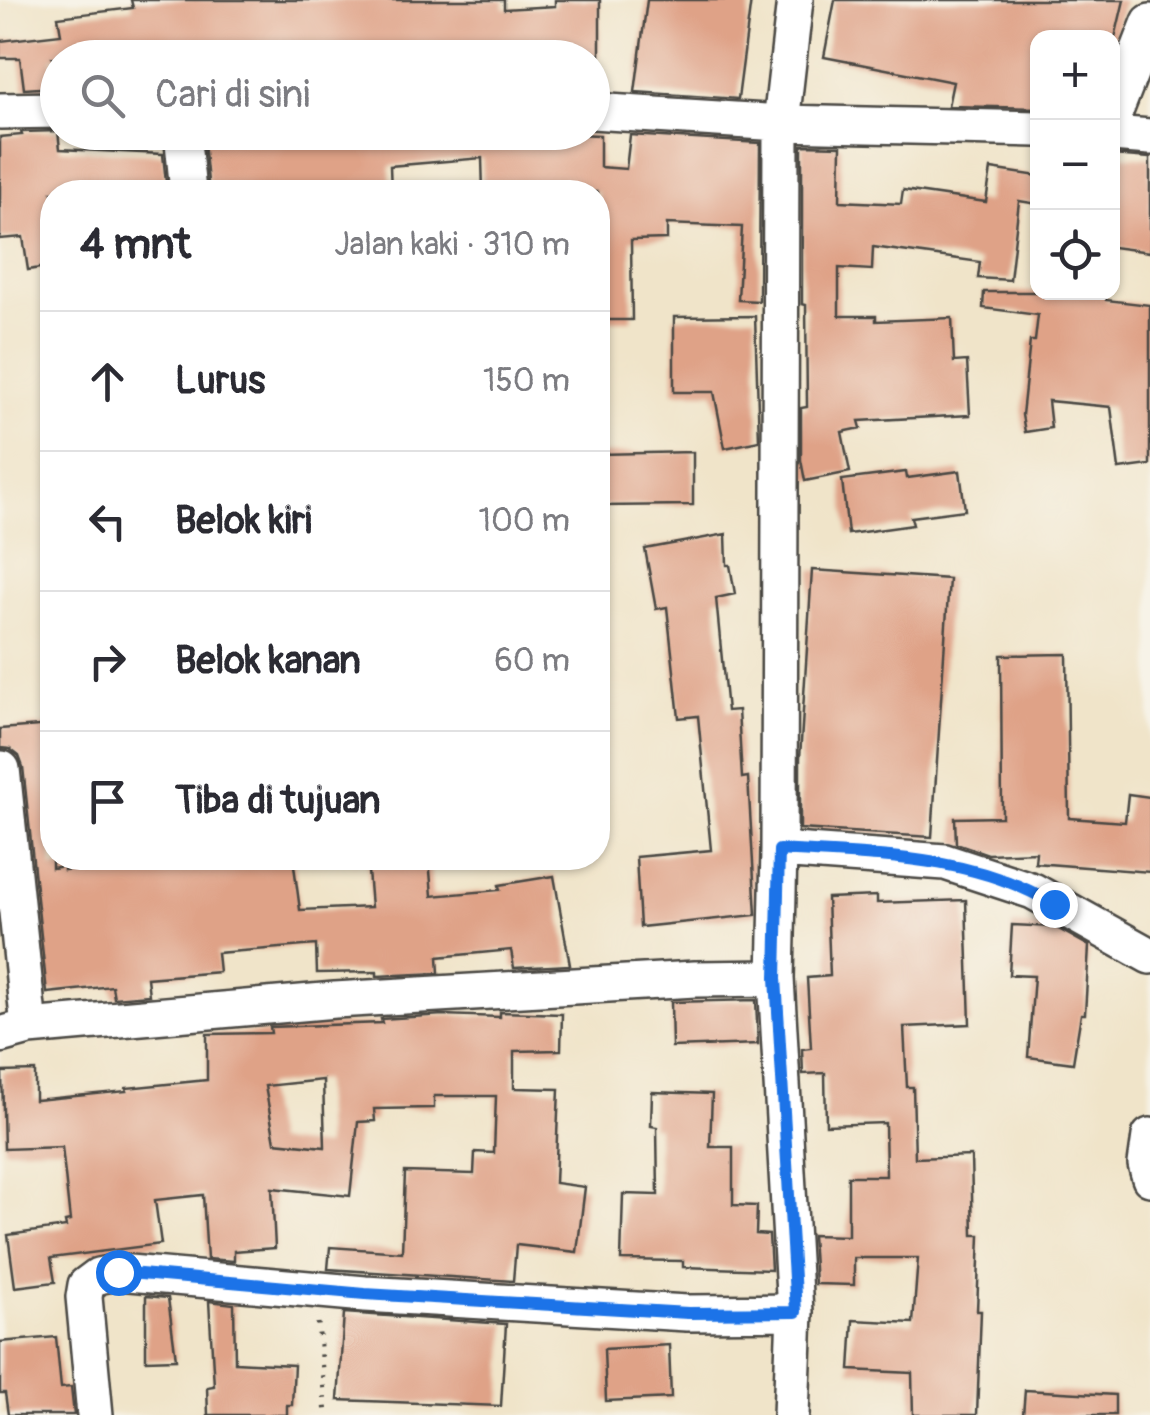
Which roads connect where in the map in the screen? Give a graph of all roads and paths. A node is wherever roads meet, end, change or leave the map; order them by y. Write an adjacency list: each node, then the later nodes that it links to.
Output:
1 (795, 0): 7 (street)
2 (1150, 22): 3 (street)
3 (1120, 99)
4 (40, 110): 5 (street)
5 (0, 111)
6 (610, 112): 7 (street)
7 (781, 123): 8 (street); 14 (street)
8 (1030, 129)
9 (1120, 135): 10 (street)
10 (1150, 138)
11 (184, 150): 12 (street)
12 (187, 180)
13 (2, 769): 17 (street)
14 (779, 850): 15 (street); 16 (street)
15 (1150, 956)
16 (776, 978): 17 (street); 21 (street)
17 (14, 1031)
18 (1150, 1136): 19 (street)
19 (1150, 1178)
20 (316, 1290): 21 (street); 22 (street); 23 (path)
21 (796, 1312): 24 (street)
22 (95, 1415)
23 (326, 1415)
24 (791, 1415)

